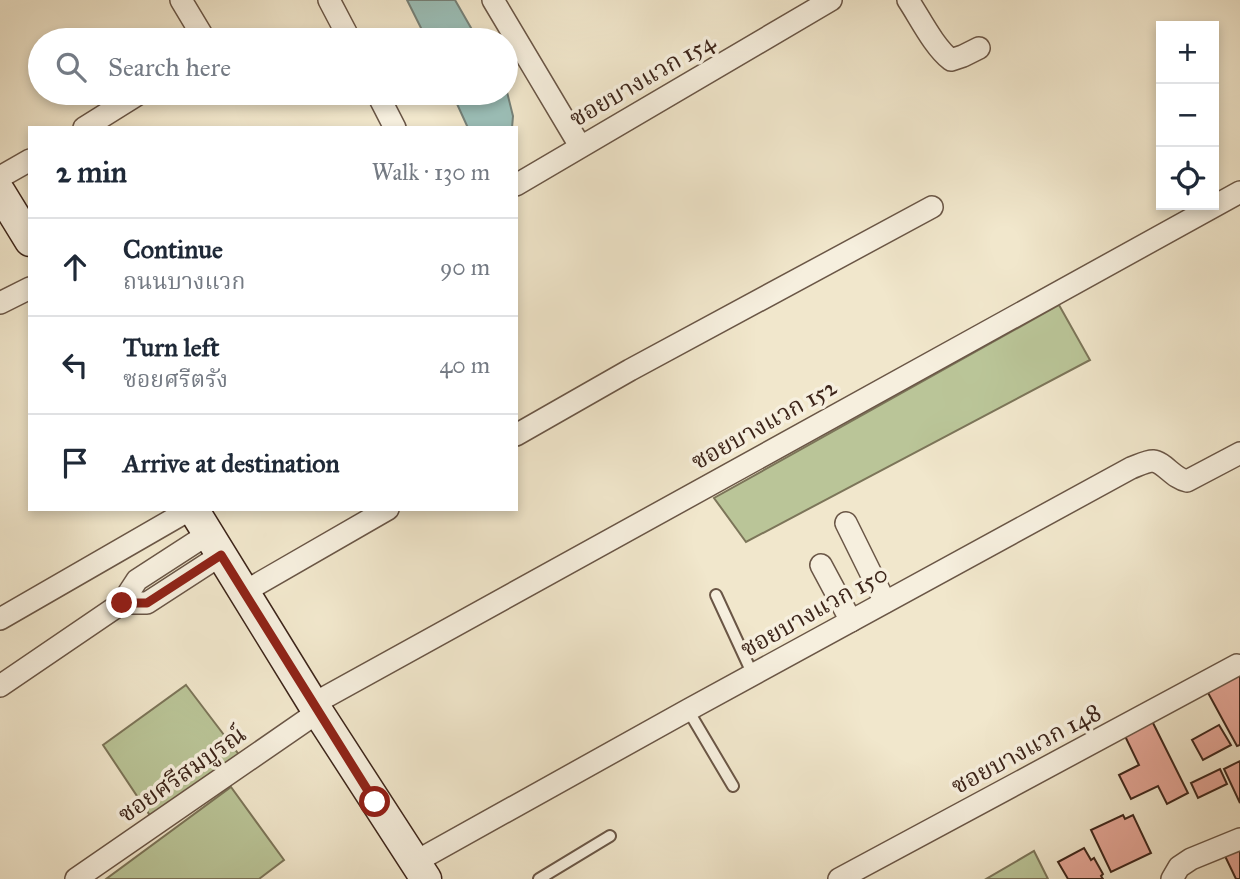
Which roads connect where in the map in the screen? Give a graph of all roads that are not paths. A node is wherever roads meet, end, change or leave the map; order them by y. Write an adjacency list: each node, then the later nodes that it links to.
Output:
1 (181, 0): 6 (street)
2 (329, 0): 7 (street)
3 (493, 0): 8 (street)
4 (831, 0): 15 (street, ซอยบางแวก 154)
5 (908, 0): 10 (street)
6 (198, 28)
7 (344, 28)
8 (510, 28)
9 (518, 42): 15 (street)
10 (979, 48)
11 (121, 105): 13 (street)
12 (383, 105): 14 (street)
13 (87, 126)
14 (394, 126)
15 (580, 146): 18 (street, ซอยบางแวก 154)
16 (28, 161): 17 (street)
17 (0, 177)
18 (518, 185)
19 (1240, 191): 39 (street, ซอยบางแวก 152)
20 (0, 192): 22 (main road)
21 (932, 207): 25 (street)
22 (28, 238)
23 (28, 289): 24 (street)
24 (0, 303)
25 (518, 434)
26 (1240, 453): 33 (street, ซอยบางแวก 150)
27 (385, 511): 31 (street)
28 (846, 523): 33 (street)
29 (203, 527): 31 (main road); 34 (street); 38 (street)
30 (821, 565): 35 (street)
31 (244, 592): 39 (main road)
32 (716, 595): 37 (lane)
33 (885, 602): 35 (street, ซอยบางแวก 150)
34 (0, 620)
35 (850, 621): 37 (street, ซอยบางแวก 150)
36 (1237, 666): 47 (street, ซอยบางแวก 148)
37 (753, 675): 40 (street, ซอยบางแวก 150)
38 (0, 686)
39 (316, 708): 44 (main road); 45 (street, ซอยศรีสมบูรณ์)
40 (688, 710): 41 (lane); 44 (street, ซอยบางแวก 150)
41 (733, 786)
42 (610, 836): 46 (lane)
43 (1240, 839): 48 (street)
44 (421, 874)
45 (76, 879)
46 (539, 879)
47 (839, 879)
48 (1172, 879)

